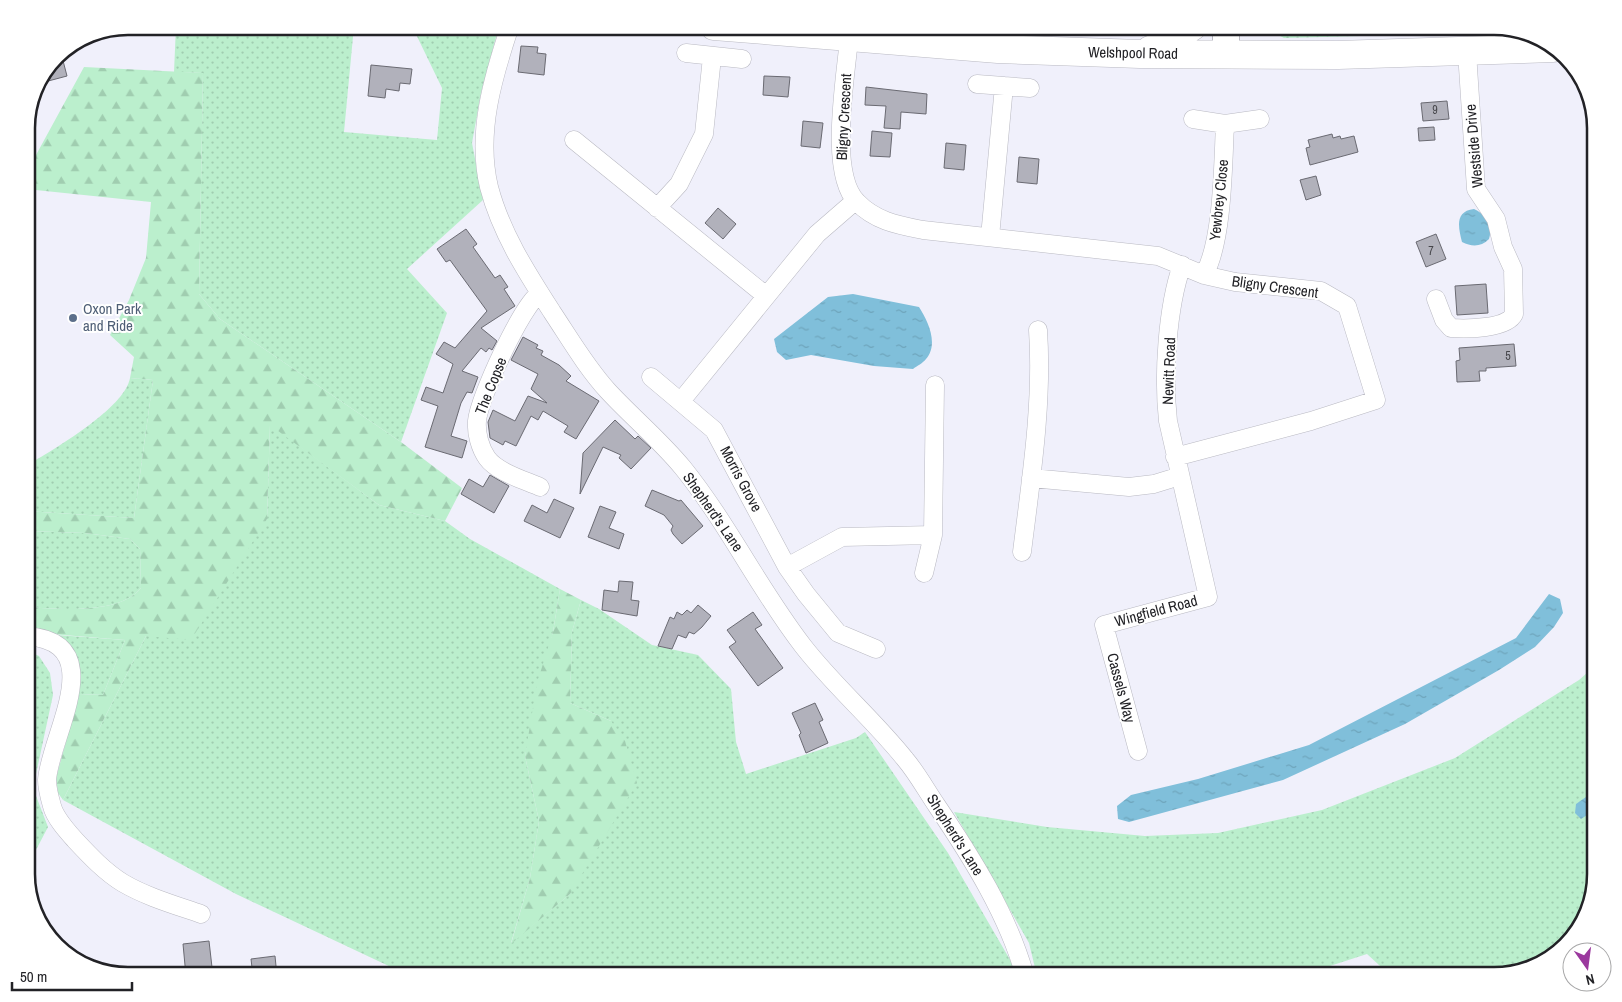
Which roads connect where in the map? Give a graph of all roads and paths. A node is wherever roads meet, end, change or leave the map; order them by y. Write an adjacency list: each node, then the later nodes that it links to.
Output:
1 (508, 35): 25 (street, Shepherd's Lane)
2 (815, 35): 5 (main road, Welshpool Road)
3 (1181, 35): 9 (main road)
4 (1226, 35): 10 (street)
5 (849, 38): 9 (main road, Welshpool Road); 20 (street, Bligny Crescent)
6 (1542, 48): 7 (main road, Welshpool Road)
7 (1467, 52): 10 (main road, Welshpool Road); 27 (street, Westside Drive)
8 (686, 53): 11 (street)
9 (1140, 54): 10 (main road, Welshpool Road)
10 (1226, 54)
11 (712, 57): 12 (street); 21 (street)
12 (742, 59)
13 (977, 84): 14 (street)
14 (1004, 86): 15 (street); 22 (street)
15 (1030, 88)
16 (1194, 119): 18 (street)
17 (1260, 119): 18 (street)
18 (1225, 124): 24 (street, Yewbrey Close)
19 (574, 140): 21 (street)
20 (855, 201): 22 (street, Bligny Crescent); 26 (street)
21 (657, 208): 26 (street)
22 (990, 237): 23 (street, Bligny Crescent)
23 (1182, 265): 24 (street, Bligny Crescent); 32 (street, Newitt Road)
24 (1204, 275): 32 (street, Bligny Crescent)
25 (540, 294): 35 (street, The Copse); 46 (street, Shepherd's Lane)
26 (765, 295): 31 (street)
27 (1436, 298)
28 (1038, 330): 34 (street)
29 (651, 377): 31 (street, Morris Grove)
30 (934, 385): 36 (street)
31 (681, 401): 38 (street, Morris Grove)
32 (1176, 457): 33 (street, Newitt Road)
33 (1180, 476): 34 (street); 40 (street, Newitt Road)
34 (1031, 478): 37 (street)
35 (540, 487)
36 (933, 536): 38 (street); 39 (street)
37 (1022, 552)
38 (787, 567): 43 (street, Morris Grove)
39 (924, 573)
40 (1208, 597): 41 (street, Wingfield Road)
41 (1104, 625): 44 (street, Cassels Way)
42 (35, 638): 45 (street)
43 (876, 649)
44 (1138, 751)
45 (201, 914)
46 (1023, 967)

